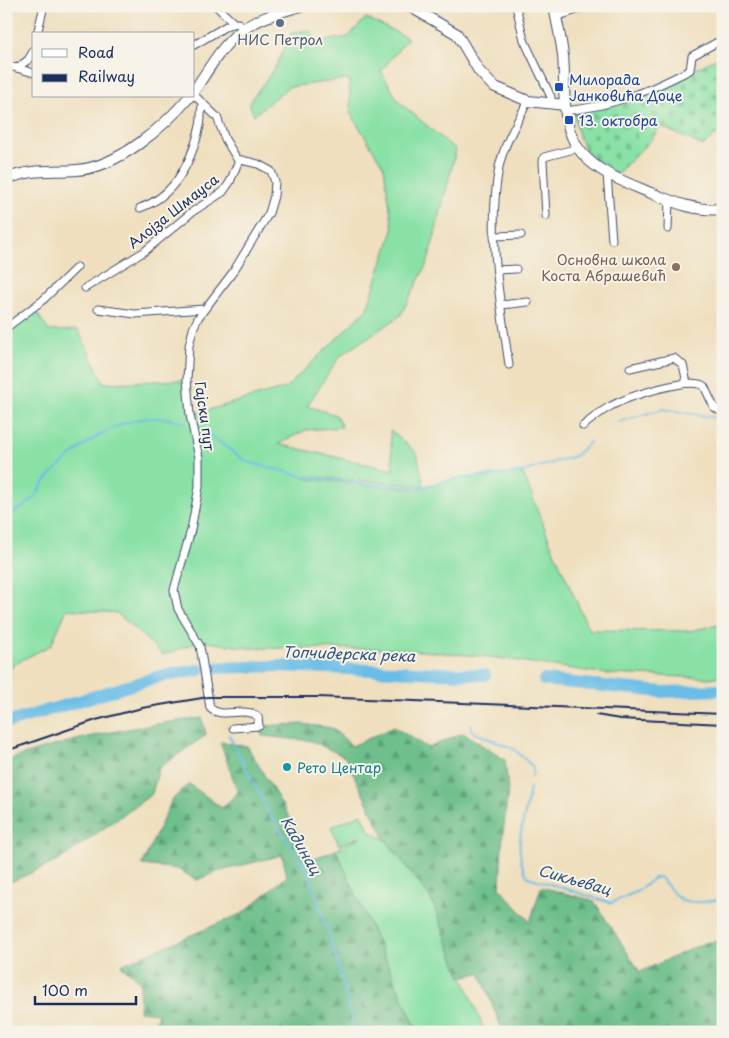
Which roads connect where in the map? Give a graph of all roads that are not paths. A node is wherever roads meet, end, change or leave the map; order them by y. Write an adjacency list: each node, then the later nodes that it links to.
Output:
1 (44, 6): 10 (street)
2 (216, 6): 9 (street)
3 (409, 6): 20 (street)
4 (516, 6): 22 (street)
5 (554, 6): 8 (street)
6 (588, 6): 8 (street)
7 (298, 7): 9 (street)
8 (556, 17): 23 (street)
9 (239, 25): 12 (street); 17 (street)
10 (37, 32)
11 (723, 40): 23 (street)
12 (195, 45)
13 (32, 53): 15 (street)
14 (6, 65): 15 (street)
15 (17, 68): 16 (street)
16 (32, 72)
17 (195, 89)
18 (195, 96): 21 (street)
19 (188, 98): 27 (street)
20 (528, 101): 22 (street); 34 (street)
21 (203, 102): 25 (street); 29 (street)
22 (551, 104): 23 (street)
23 (565, 108): 24 (street)
24 (578, 148): 26 (street); 31 (street)
25 (239, 160): 39 (street, Алојза Шмауса); 43 (street, Гајски пут)
26 (607, 174): 28 (street); 35 (street)
27 (6, 179)
28 (669, 200): 30 (street); 32 (street)
29 (140, 208)
30 (723, 209)
31 (546, 216)
32 (668, 229)
33 (521, 235): 34 (street)
34 (494, 236): 38 (street)
35 (612, 240)
36 (77, 267): 44 (street)
37 (516, 269): 38 (street)
38 (497, 270): 41 (street)
39 (85, 288)
40 (528, 302): 41 (street)
41 (501, 305): 45 (street)
42 (98, 309): 43 (street)
43 (204, 309): 50 (street, Гајски пут)
44 (6, 328)
45 (509, 365)
46 (630, 368): 47 (street)
47 (687, 383): 48 (street); 49 (street)
48 (723, 413)
49 (583, 426)
50 (233, 728)

